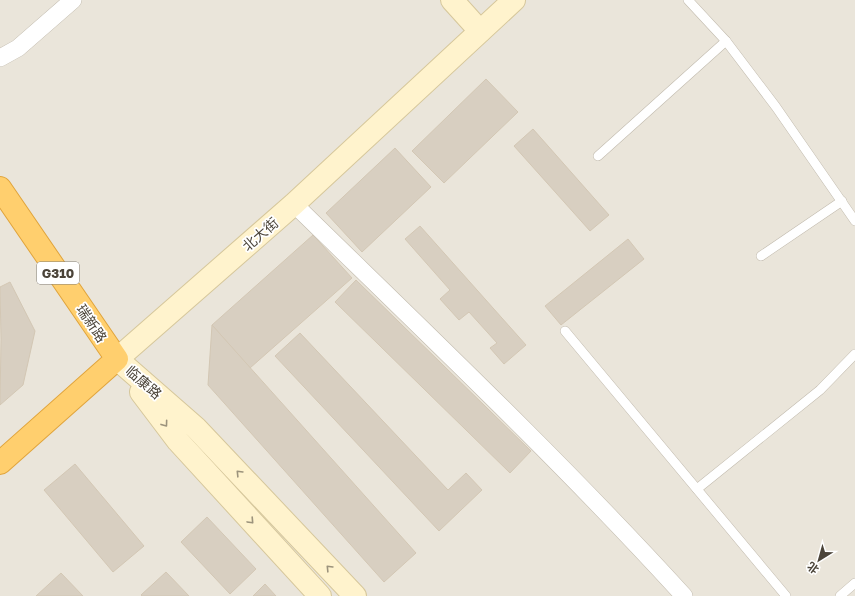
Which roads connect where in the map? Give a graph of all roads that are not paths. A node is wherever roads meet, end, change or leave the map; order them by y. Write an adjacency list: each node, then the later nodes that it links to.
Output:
1 (73, 0): 7 (street)
2 (452, 0): 5 (main road)
3 (514, 0): 5 (main road, 北大街)
4 (688, 0): 6 (lane)
5 (480, 31): 11 (main road, 北大街)
6 (726, 42): 8 (lane); 10 (lane)
7 (0, 58)
8 (598, 156)
9 (0, 188): 16 (highway, 瑞新路 / G310)
10 (842, 201): 12 (lane); 13 (lane)
11 (294, 204): 16 (main road, 北大街); 22 (street)
12 (855, 221)
13 (761, 256)
14 (565, 331): 18 (lane)
15 (855, 354): 18 (lane)
16 (117, 359): 17 (highway, 北大街); 20 (main road, 临康路, one-way to 20); 21 (main road, 临康路, one-way to 16)
17 (0, 463)
18 (697, 489): 23 (lane)
19 (855, 583): 24 (lane)
20 (320, 596)
21 (355, 596)
22 (684, 596)
23 (786, 596)
24 (840, 596)

